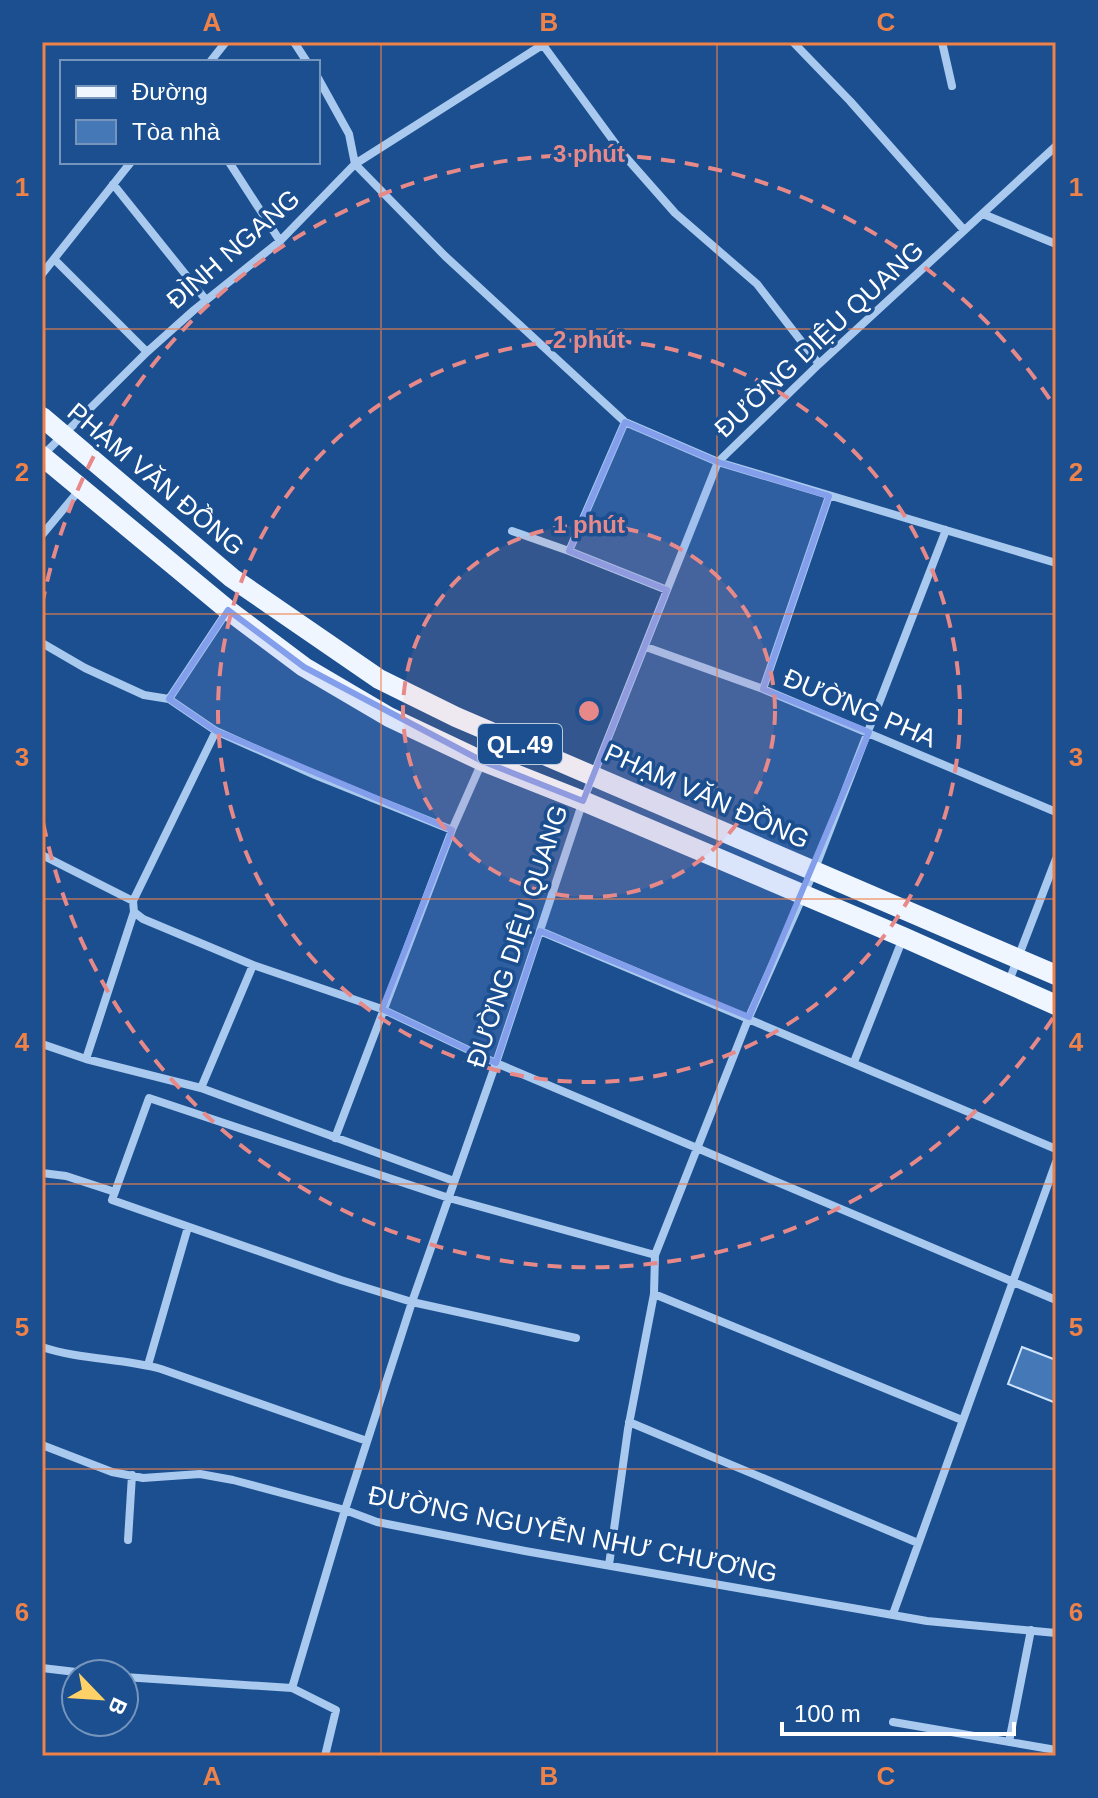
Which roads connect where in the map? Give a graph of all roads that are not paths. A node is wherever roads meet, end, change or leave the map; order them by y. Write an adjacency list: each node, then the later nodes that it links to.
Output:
1 (294, 42): 7 (street)
2 (793, 42): 16 (street)
3 (942, 42): 9 (street)
4 (225, 43): 6 (street)
5 (545, 43): 13 (street, ĐÌNH NGANG); 23 (street)
6 (212, 60)
7 (306, 60)
8 (320, 82): 13 (street)
9 (952, 86)
10 (1056, 146): 15 (street, ĐƯỜNG DIỆU QUANG)
11 (129, 164): 14 (street)
12 (230, 164): 17 (street)
13 (355, 164): 17 (street, ĐÌNH NGANG); 25 (street)
14 (113, 184): 19 (street); 21 (street)
15 (983, 214): 16 (street, ĐƯỜNG DIỆU QUANG); 18 (street)
16 (964, 230): 23 (street, ĐƯỜNG DIỆU QUANG)
17 (280, 241): 21 (street, ĐÌNH NGANG)
18 (1056, 244)
19 (54, 259): 20 (street); 22 (street)
20 (42, 274)
21 (206, 300): 22 (street, ĐÌNH NGANG)
22 (147, 352): 26 (street, ĐÌNH NGANG)
23 (819, 364): 28 (street, ĐƯỜNG DIỆU QUANG)
24 (42, 417): 26 (main road, PHẠM VĂN ĐỒNG / QL.49)
25 (625, 422): 28 (street); 34 (street)
26 (63, 435): 27 (street, ĐÌNH NGANG); 45 (main road, PHẠM VĂN ĐỒNG / QL.49)
27 (42, 456): 29 (main road, PHẠM VĂN ĐỒNG / QL.49)
28 (718, 462): 30 (street); 36 (street, ĐƯỜNG DIỆU QUANG)
29 (81, 487): 33 (street); 37 (main road, PHẠM VĂN ĐỒNG / QL.49)
30 (829, 496): 31 (street); 40 (street)
31 (946, 530): 35 (street); 43 (street)
32 (512, 531): 34 (street)
33 (42, 535)
34 (569, 551): 36 (street)
35 (1056, 563)
36 (667, 590): 39 (street, ĐƯỜNG DIỆU QUANG)
37 (228, 610): 41 (street); 44 (main road, PHẠM VĂN ĐỒNG / QL.49)
38 (42, 643): 41 (street)
39 (646, 647): 40 (street, ĐƯỜNG PHA); 45 (street, ĐƯỜNG DIỆU QUANG)
40 (763, 689): 43 (street, ĐƯỜNG PHA)
41 (169, 699): 42 (street)
42 (216, 731): 48 (street); 53 (street)
43 (869, 732): 47 (street, ĐƯỜNG PHA); 51 (street)
44 (482, 761): 46 (main road, PHẠM VĂN ĐỒNG / QL.49); 48 (street)
45 (595, 776): 46 (street, ĐƯỜNG DIỆU QUANG); 51 (main road, PHẠM VĂN ĐỒNG / QL.49)
46 (583, 801): 52 (main road, PHẠM VĂN ĐỒNG / QL.49); 55 (street, ĐƯỜNG DIỆU QUANG)
47 (1056, 812)
48 (452, 830): 62 (street)
49 (42, 855): 53 (street)
50 (1056, 859): 57 (street)
51 (814, 871): 52 (street); 57 (main road, PHẠM VĂN ĐỒNG / QL.49)
52 (803, 896): 56 (main road, PHẠM VĂN ĐỒNG / QL.49); 63 (street)
53 (133, 901): 54 (street)
54 (134, 912): 58 (street); 65 (street)
55 (540, 931): 63 (street); 67 (street, ĐƯỜNG DIỆU QUANG)
56 (903, 937): 60 (main road, PHẠM VĂN ĐỒNG / QL.49); 66 (street)
57 (1017, 959): 59 (main road, PHẠM VĂN ĐỒNG / QL.49); 60 (street)
58 (253, 965): 62 (street); 68 (street)
59 (1056, 975)
60 (1008, 984): 61 (main road, PHẠM VĂN ĐỒNG / QL.49)
61 (1056, 1005)
62 (382, 1009): 67 (street); 69 (street)
63 (749, 1017): 66 (street); 70 (street)
64 (42, 1044): 65 (street)
65 (86, 1059): 68 (street)
66 (854, 1062): 71 (street)
67 (496, 1063): 70 (street); 74 (street, ĐƯỜNG DIỆU QUANG)
68 (201, 1088): 69 (street)
69 (335, 1138): 74 (street)
70 (698, 1147): 78 (street); 79 (street)
71 (1056, 1149)
72 (1056, 1162): 79 (street)
73 (42, 1173): 75 (street)
74 (454, 1181): 76 (street, ĐƯỜNG DIỆU QUANG)
75 (115, 1192): 76 (street); 77 (street)
76 (449, 1198): 78 (street); 82 (street, ĐƯỜNG DIỆU QUANG)
77 (188, 1227): 82 (street); 85 (street)
78 (655, 1255): 80 (street)
79 (1012, 1281): 81 (street); 86 (street)
80 (654, 1294): 86 (street); 87 (street)
81 (1056, 1300)
82 (412, 1302): 83 (street); 88 (street, ĐƯỜNG DIỆU QUANG)
83 (576, 1338)
84 (42, 1347): 85 (street)
85 (148, 1365): 88 (street)
86 (962, 1420): 93 (street)
87 (629, 1422): 93 (street); 94 (street)
88 (367, 1441): 91 (street, ĐƯỜNG DIỆU QUANG)
89 (42, 1445): 90 (street, ĐƯỜNG NGUYỄN NHƯ CHƯƠNG)
90 (132, 1475): 91 (street, ĐƯỜNG NGUYỄN NHƯ CHƯƠNG); 92 (street)
91 (345, 1510): 94 (street, ĐƯỜNG NGUYỄN NHƯ CHƯƠNG); 99 (street, ĐƯỜNG DIỆU QUANG)
92 (128, 1540)
93 (918, 1543): 95 (street)
94 (609, 1565): 95 (street, ĐƯỜNG NGUYỄN NHƯ CHƯƠNG)
95 (893, 1614): 96 (street, ĐƯỜNG NGUYỄN NHƯ CHƯƠNG)
96 (1031, 1630): 97 (street, ĐƯỜNG NGUYỄN NHƯ CHƯƠNG); 101 (street)
97 (1056, 1633)
98 (140, 1678): 99 (street)
99 (292, 1688): 103 (street)
100 (893, 1722): 101 (street)
101 (1009, 1742): 102 (street)
102 (1056, 1750)
103 (325, 1756)

